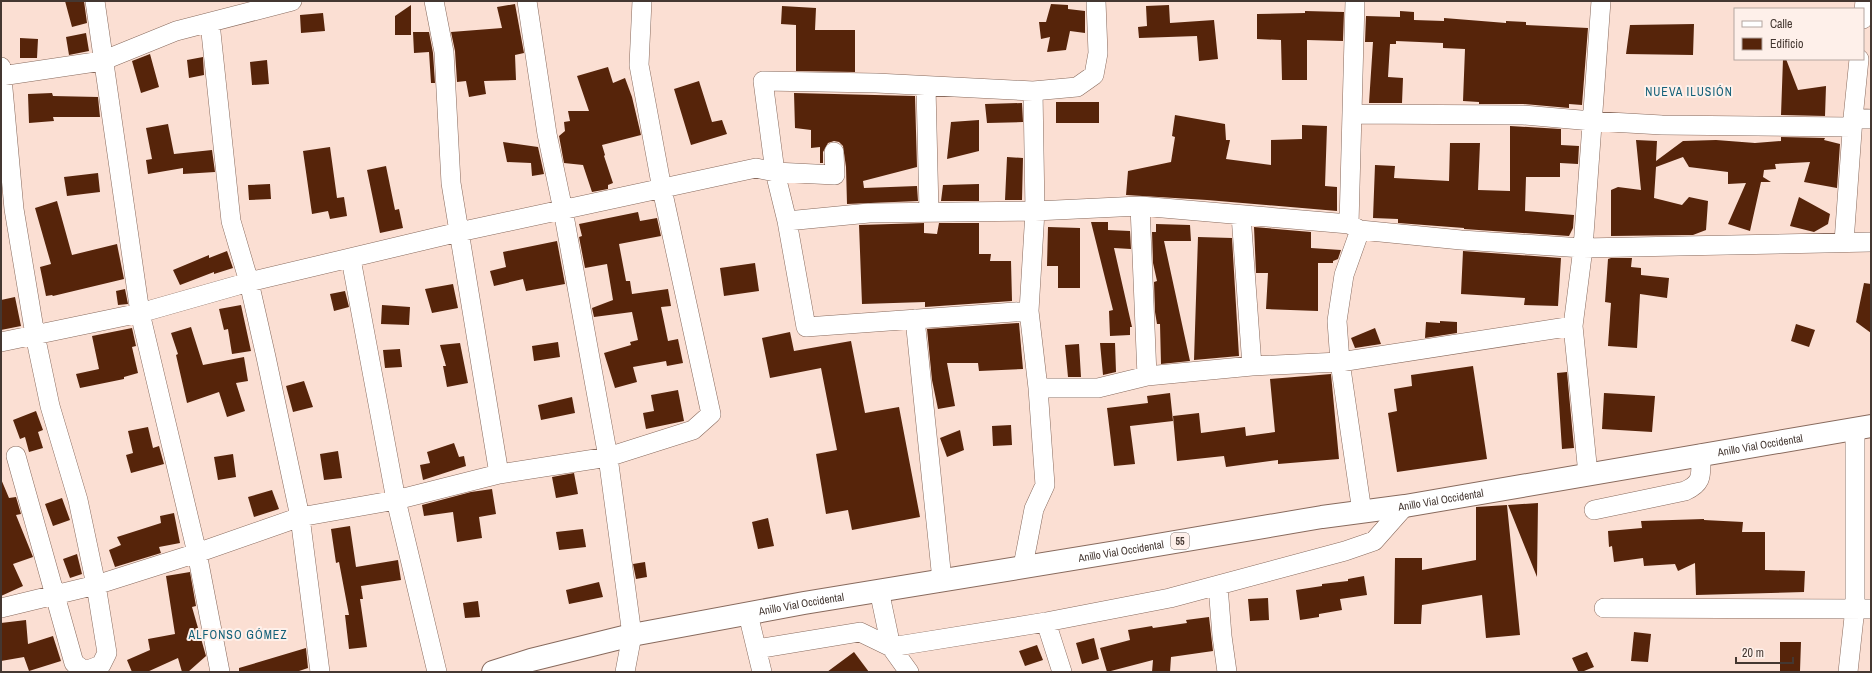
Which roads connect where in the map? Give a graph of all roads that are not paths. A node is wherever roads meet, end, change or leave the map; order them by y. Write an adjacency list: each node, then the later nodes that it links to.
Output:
1 (94, 1): 11 (street)
2 (292, 1): 9 (street)
3 (434, 1): 28 (street)
4 (527, 1): 22 (street)
5 (642, 1): 20 (street)
6 (1096, 1): 14 (street)
7 (1356, 1): 15 (street)
8 (1600, 1): 16 (street)
9 (210, 24): 11 (street); 33 (street)
10 (1859, 60): 17 (street)
11 (102, 61): 12 (street); 35 (street)
12 (1, 73): 38 (street)
13 (926, 87): 14 (street); 19 (street); 24 (street)
14 (1033, 91): 23 (street)
15 (1352, 114): 16 (street); 27 (street)
16 (1592, 121): 17 (street); 31 (street)
17 (1859, 121): 29 (street)
18 (834, 152): 19 (street)
19 (775, 172): 20 (street); 26 (street)
20 (662, 189): 22 (street); 47 (street)
21 (1140, 206): 23 (street); 25 (street); 42 (street)
22 (563, 210): 28 (street); 47 (street)
23 (1035, 211): 24 (street); 34 (street)
24 (929, 212): 26 (street)
25 (1241, 215): 27 (street); 41 (street)
26 (787, 221): 36 (street)
27 (1354, 227): 31 (street); 40 (street)
28 (459, 232): 32 (street); 48 (street)
29 (1844, 242): 30 (street); 31 (street)
30 (1871, 242)
31 (1583, 248): 37 (street)
32 (351, 259): 33 (street); 50 (street)
33 (249, 282): 35 (street); 54 (street)
34 (1029, 311): 36 (street); 43 (street)
35 (140, 313): 38 (street); 55 (street)
36 (915, 319): 57 (street)
37 (1573, 326): 40 (street); 49 (street)
38 (35, 335): 39 (street); 58 (street)
39 (1, 342)
40 (1340, 362): 41 (street); 53 (street)
41 (1252, 366): 42 (street)
42 (1147, 376): 43 (street)
43 (1038, 388): 56 (street)
44 (1863, 427): 45 (highway, Anillo Vial Occidental / 55); 64 (street)
45 (1701, 454): 49 (highway, Anillo Vial Occidental / 55); 52 (street)
46 (16, 456): 61 (street)
47 (608, 457): 48 (street); 67 (street)
48 (499, 474): 50 (street)
49 (1588, 474): 51 (highway, Anillo Vial Occidental / 55)
50 (396, 500): 54 (street); 72 (street)
51 (1405, 506): 53 (highway, Anillo Vial Occidental / 55); 59 (street)
52 (1594, 510)
53 (1362, 512): 56 (highway, Anillo Vial Occidental / 55)
54 (300, 517): 55 (street); 71 (street)
55 (197, 553): 58 (street); 70 (street)
56 (1024, 566): 57 (highway, Anillo Vial Occidental / 55)
57 (942, 580): 60 (highway, Anillo Vial Occidental / 55)
58 (96, 585): 61 (street); 61 (street)
59 (1218, 586): 66 (street); 78 (street)
60 (879, 590): 65 (highway, Anillo Vial Occidental / 55); 68 (street)
61 (54, 595): 62 (street)
62 (1, 608)
63 (1604, 608): 64 (street)
64 (1863, 608): 79 (street)
65 (748, 614): 67 (highway, Anillo Vial Occidental / 55); 69 (street)
66 (1046, 622): 68 (street); 77 (street)
67 (632, 635): 73 (highway, Anillo Vial Occidental / 55); 74 (street)
68 (891, 647): 69 (street); 76 (street)
69 (757, 649): 75 (street)
70 (220, 672)
71 (320, 672)
72 (437, 672)
73 (493, 672)
74 (625, 672)
75 (762, 672)
76 (909, 672)
77 (1062, 672)
78 (1227, 672)
79 (1848, 672)

